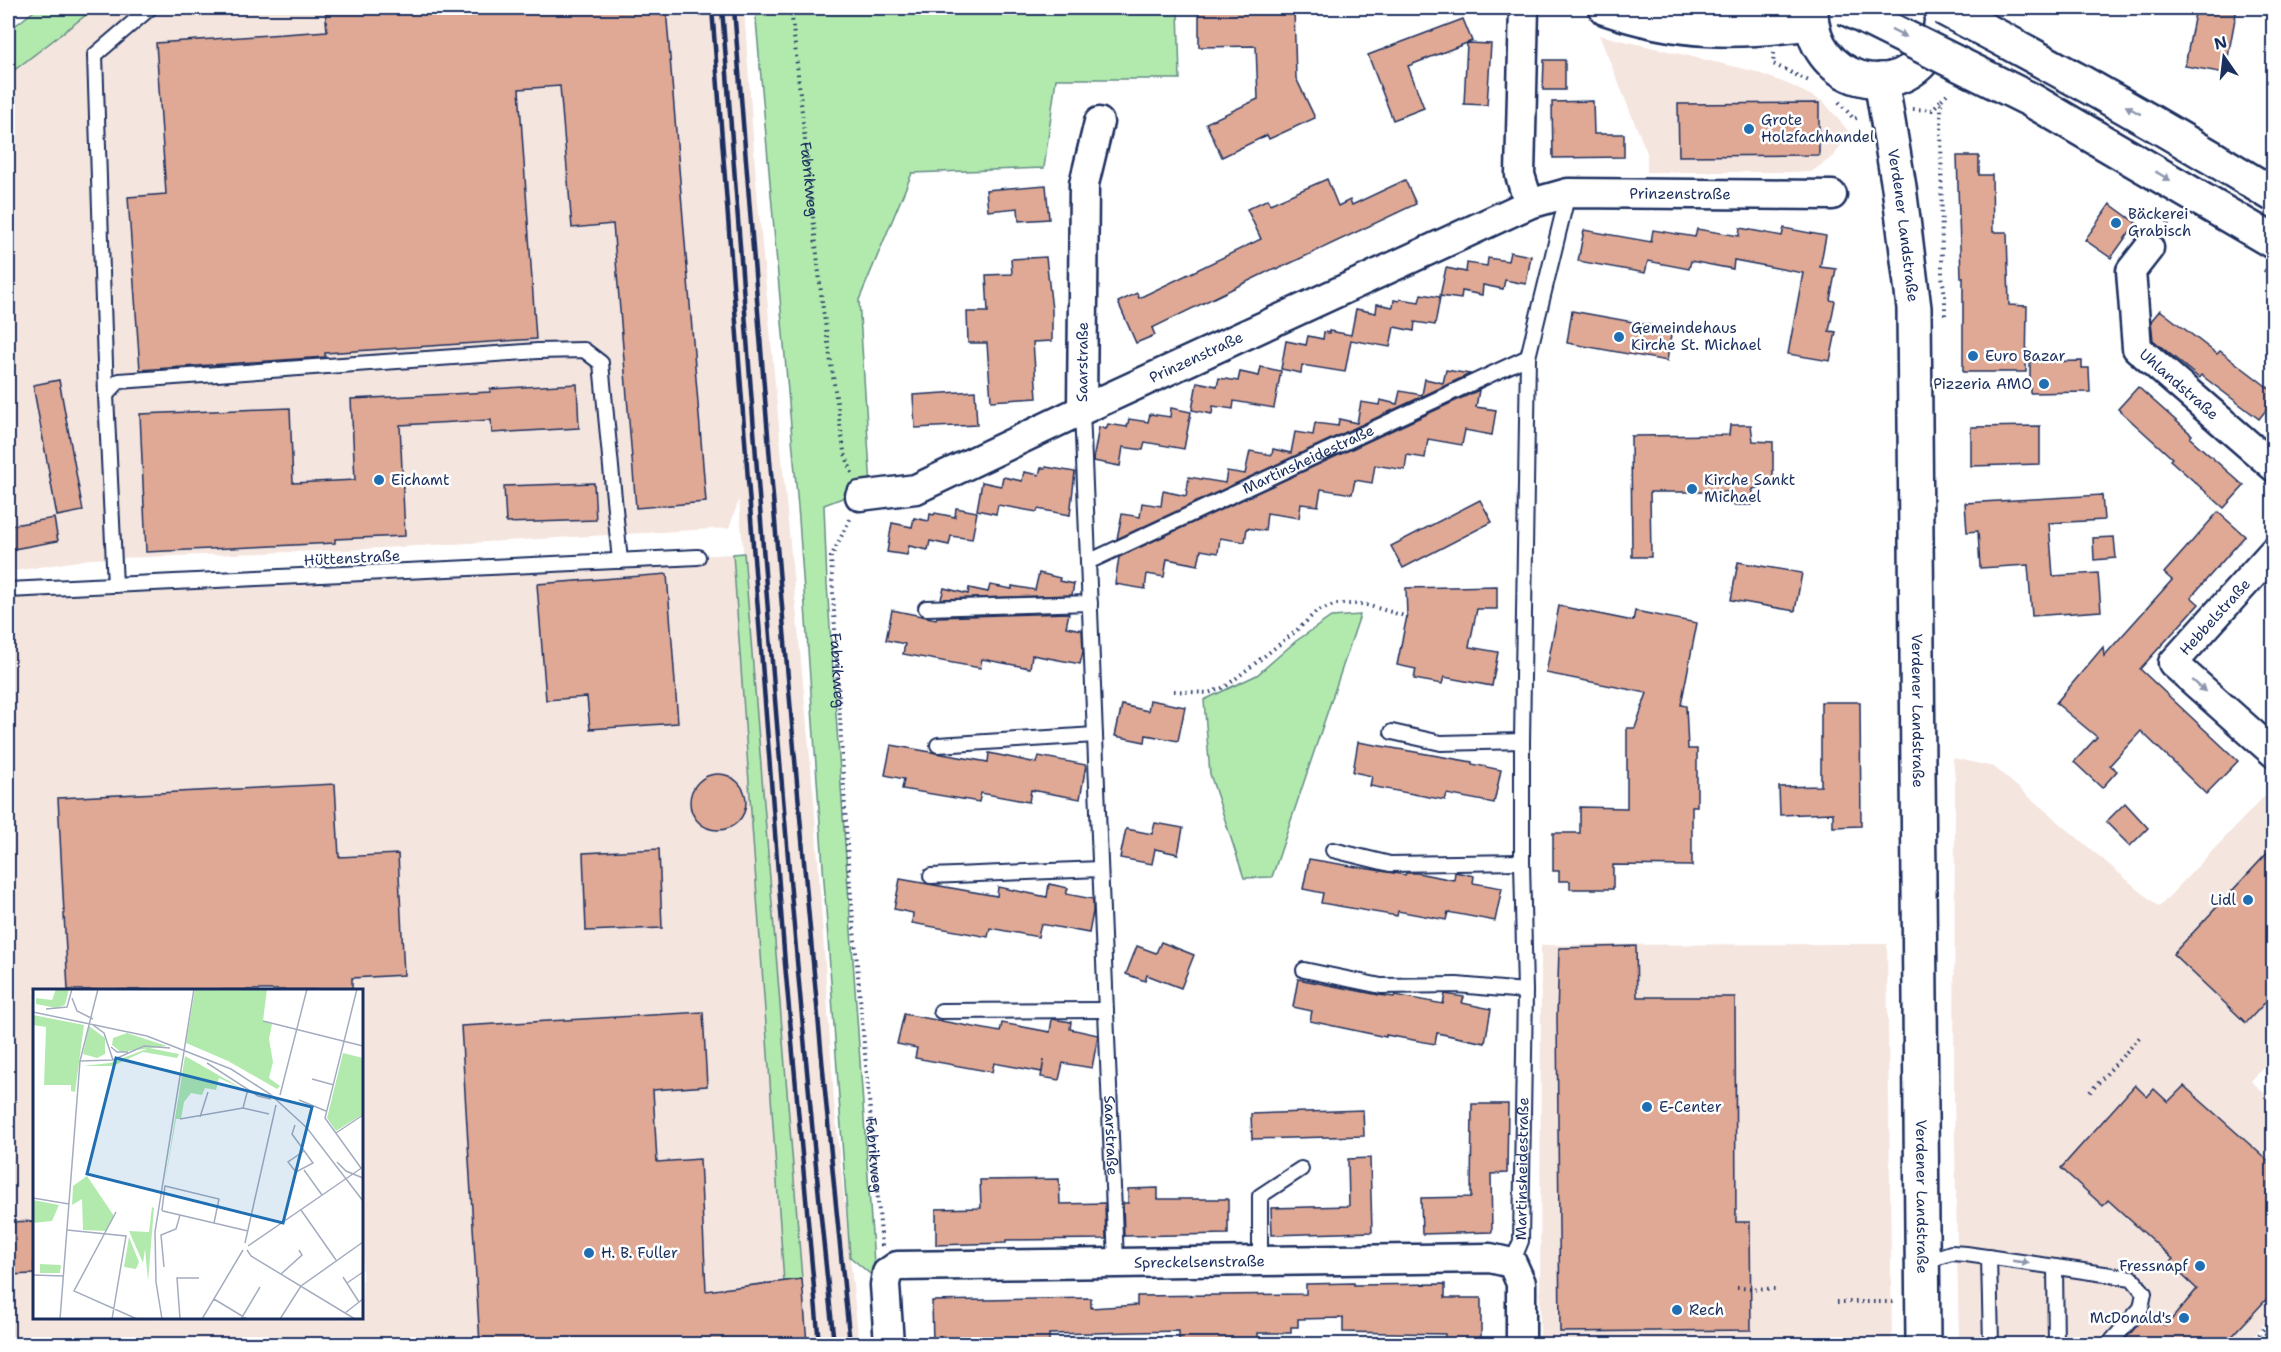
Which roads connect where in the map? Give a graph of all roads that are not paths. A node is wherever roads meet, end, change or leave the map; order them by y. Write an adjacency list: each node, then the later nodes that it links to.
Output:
1 (151, 8): 17 (lane)
2 (1524, 8): 12 (street)
3 (1606, 8): 5 (main road)
4 (1846, 8): 14 (main road, one-way to 14, bridge)
5 (1811, 15): 7 (main road)
6 (1941, 15): 7 (main road); 11 (main road, one-way to 6, bridge); 13 (main road)
7 (1881, 80): 46 (main road, Verdener Landstraße)
8 (1100, 122): 18 (street, Saarstraße)
9 (1568, 193): 10 (street, Prinzenstraße); 12 (street, Prinzenstraße); 16 (lane, Martinsheidestraße)
10 (1832, 195)
11 (2274, 195)
12 (1529, 204): 18 (street, Prinzenstraße)
13 (2274, 218)
14 (2274, 242)
15 (2149, 248): 19 (street, Uhlandstraße)
16 (1528, 357): 24 (lane, Martinsheidestraße); 31 (lane, Martinsheidestraße)
17 (106, 395): 23 (lane); 25 (lane)
18 (1082, 411): 20 (street, Prinzenstraße); 24 (lane, Saarstraße)
19 (2274, 467)
20 (860, 496)
21 (2274, 551): 33 (street, Hebbelstraße, one-way to 33)
22 (698, 558): 23 (lane, Hüttenstraße)
23 (620, 561): 25 (lane, Hüttenstraße)
24 (1088, 562): 27 (lane, Saarstraße)
25 (115, 585): 26 (lane, Hüttenstraße)
26 (8, 590)
27 (1090, 603): 28 (lane); 30 (lane, Saarstraße)
28 (926, 608)
29 (1392, 732): 31 (lane)
30 (1095, 735): 32 (lane); 36 (lane, Saarstraße)
31 (1522, 741): 35 (lane, Martinsheidestraße)
32 (938, 745)
33 (2274, 753)
34 (1333, 850): 35 (lane)
35 (1522, 862): 39 (lane, Martinsheidestraße)
36 (1100, 869): 37 (lane); 40 (lane, Saarstraße)
37 (931, 876)
38 (1304, 970): 39 (lane)
39 (1526, 991): 47 (lane, Martinsheidestraße)
40 (1106, 1010): 41 (lane); 45 (lane, Saarstraße)
41 (941, 1011)
42 (1301, 1169): 44 (lane)
43 (1989, 1257): 46 (lane); 48 (lane, one-way to 48); 52 (lane)
44 (1260, 1261): 45 (street, Spreckelsenstraße); 47 (street, Spreckelsenstraße)
45 (1116, 1262): 49 (street, Spreckelsenstraße)
46 (1923, 1262): 51 (main road, Verdener Landstraße)
47 (1512, 1263): 50 (street, Martinsheidestraße)
48 (2055, 1267): 53 (lane); 54 (lane)
49 (889, 1344)
50 (1521, 1344)
51 (1923, 1344)
52 (1990, 1344)
53 (2056, 1344)
54 (2109, 1344)

